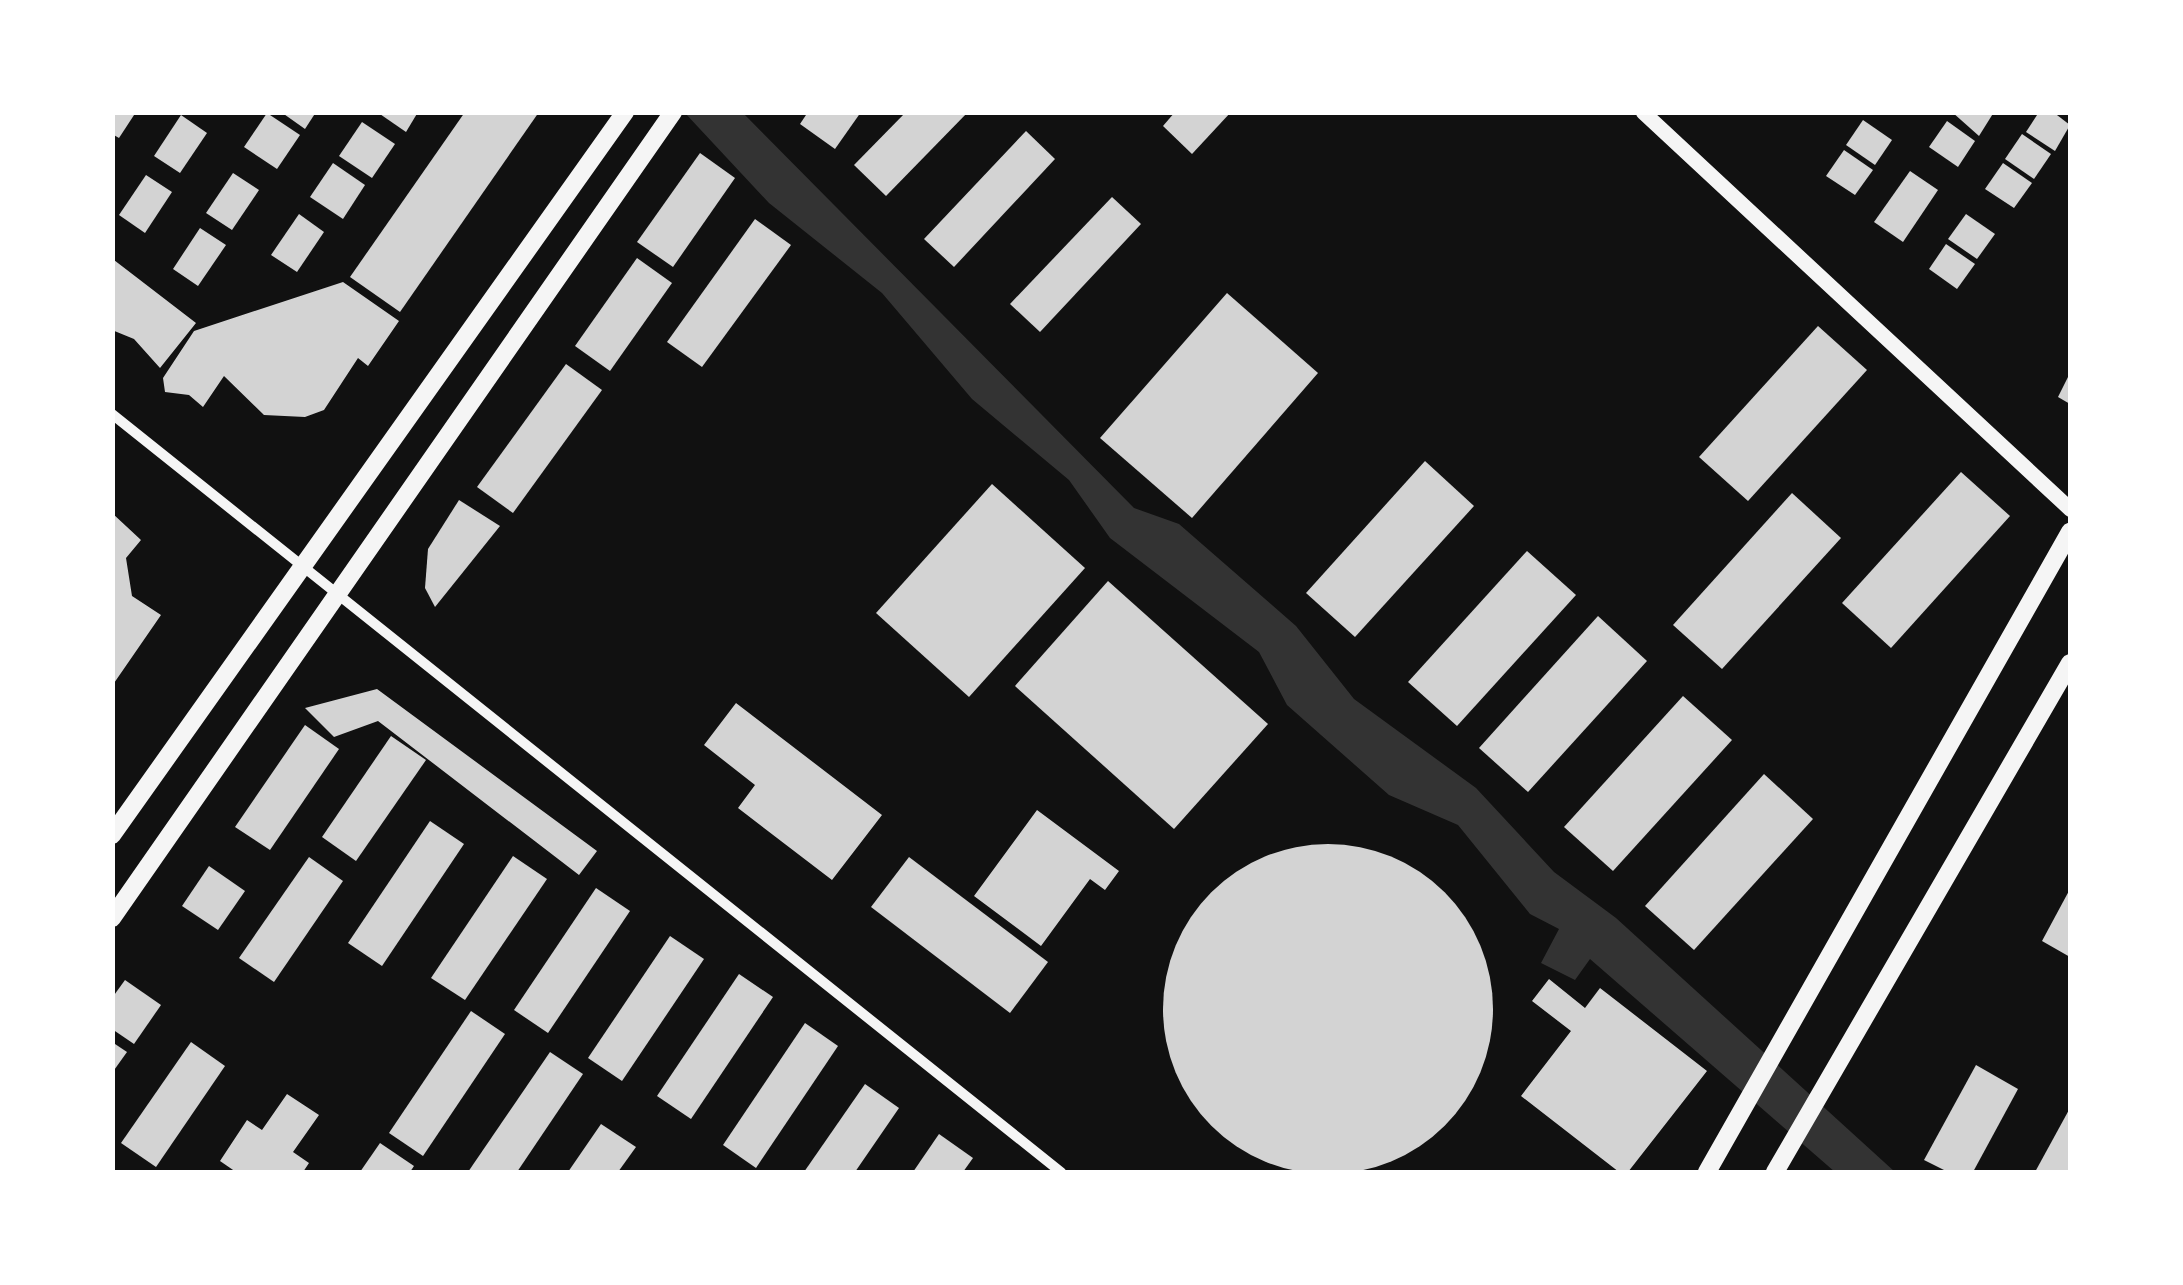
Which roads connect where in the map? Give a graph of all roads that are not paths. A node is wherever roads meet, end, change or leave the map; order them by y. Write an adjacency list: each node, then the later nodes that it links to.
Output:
1 (673, 112): 8 (main road)
2 (1643, 112): 5 (street)
3 (624, 114): 7 (main road)
4 (112, 414): 7 (street)
5 (2070, 509)
6 (2070, 532): 13 (main road)
7 (307, 566): 8 (street); 10 (main road)
8 (338, 593): 11 (main road); 12 (street)
9 (2070, 663): 14 (main road)
10 (112, 835)
11 (112, 918)
12 (1061, 1172)
13 (1706, 1172)
14 (1775, 1172)

